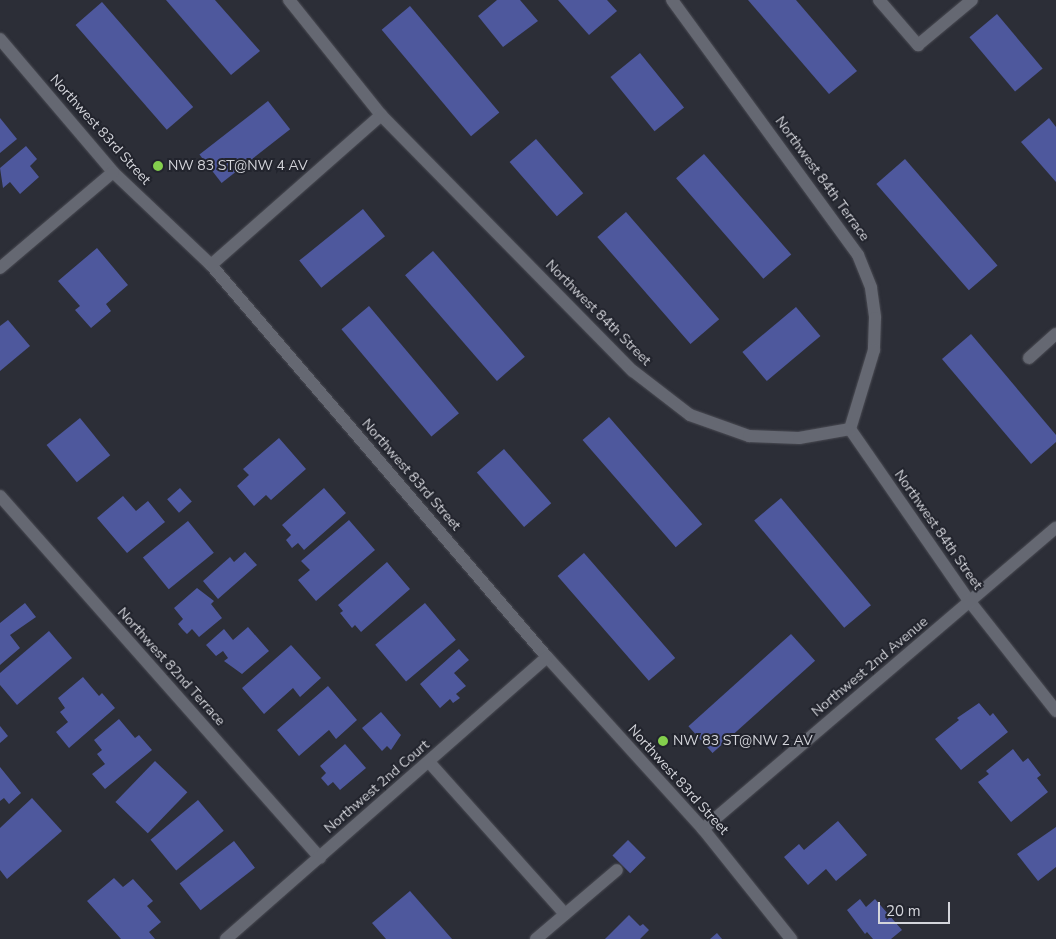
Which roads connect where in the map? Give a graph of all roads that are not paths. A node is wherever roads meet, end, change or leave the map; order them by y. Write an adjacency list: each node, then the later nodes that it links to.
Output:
1 (289, 0): 6 (street, Northwest 84th Street)
2 (672, 0): 12 (street, Northwest 84th Terrace)
3 (879, 0): 4 (street)
4 (972, 0)
5 (0, 39): 7 (street, Northwest 83rd Street)
6 (381, 115): 8 (street); 12 (street, Northwest 84th Street)
7 (113, 172): 8 (street, Northwest 83rd Street); 9 (street)
8 (211, 265): 16 (street, Northwest 83rd Street)
9 (0, 268)
10 (1056, 334): 11 (street)
11 (1029, 358)
12 (850, 429): 15 (street, Northwest 84th Street)
13 (0, 496): 20 (street, Northwest 82nd Terrace)
14 (1056, 528): 15 (street, Northwest 2nd Avenue)
15 (970, 602): 17 (street, Northwest 84th Street); 19 (street, Northwest 2nd Avenue)
16 (547, 657): 18 (street, Northwest 2nd Court); 19 (street, Northwest 83rd Street)
17 (1056, 711)
18 (429, 762): 20 (street, Northwest 2nd Court); 22 (street)
19 (703, 829): 25 (street, Northwest 83rd Street)
20 (320, 858): 23 (street, Northwest 2nd Court)
21 (617, 870): 22 (street)
22 (565, 914): 24 (street)
23 (226, 939)
24 (536, 939)
25 (791, 939)

